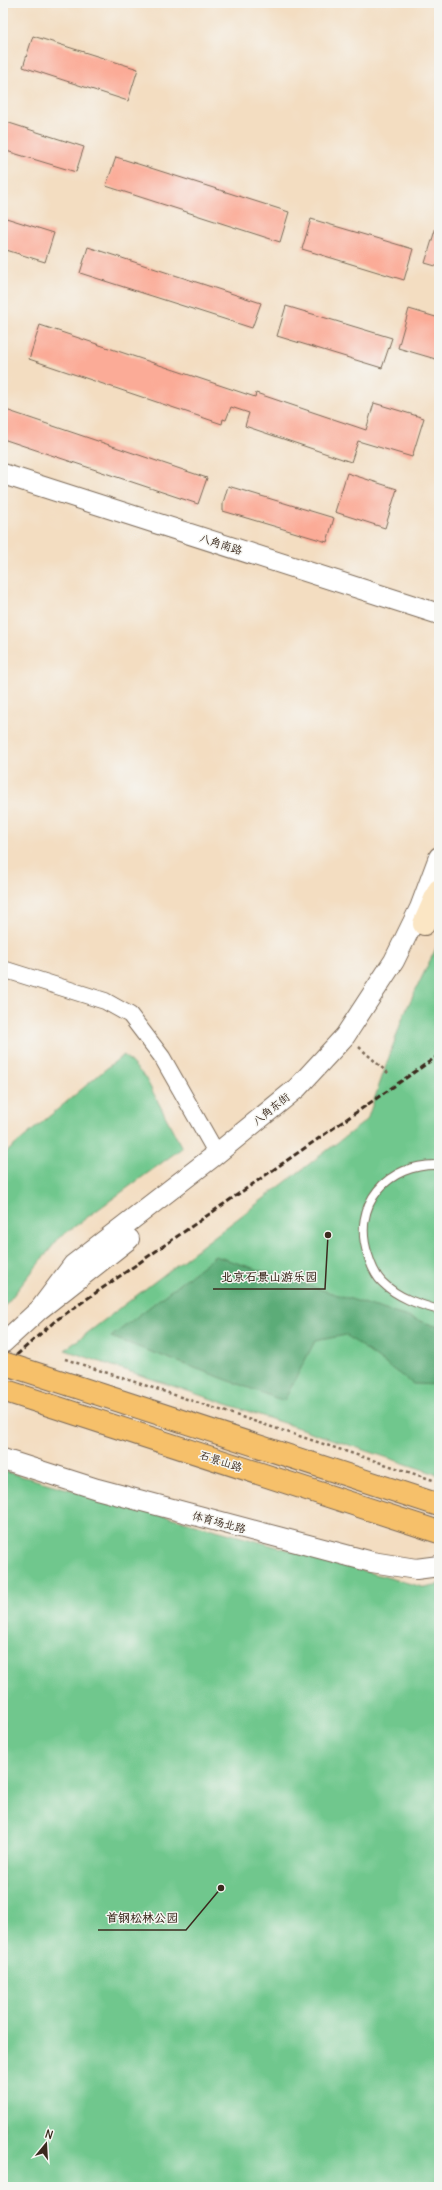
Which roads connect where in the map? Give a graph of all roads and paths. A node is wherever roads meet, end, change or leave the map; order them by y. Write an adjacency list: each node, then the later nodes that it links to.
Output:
1 (3, 474): 2 (street, 八角南路)
2 (439, 614)
3 (439, 856): 9 (street, 八角东街)
4 (439, 890): 5 (main road, 八角东街)
5 (432, 919): 11 (street, 八角东街)
6 (3, 969): 9 (street)
7 (368, 1053): 8 (path)
8 (389, 1074)
9 (216, 1154): 11 (street, 八角东街)
10 (439, 1165): 12 (lane)
11 (40, 1309): 13 (street, 八角东街)
12 (439, 1310)
13 (3, 1343)
14 (65, 1359): 18 (path)
15 (3, 1363): 19 (main road, bridge)
16 (3, 1390): 20 (main road, 石景山路)
17 (3, 1459): 21 (street, 体育场北路)
18 (439, 1482)
19 (439, 1505)
20 (439, 1532)
21 (439, 1566)

